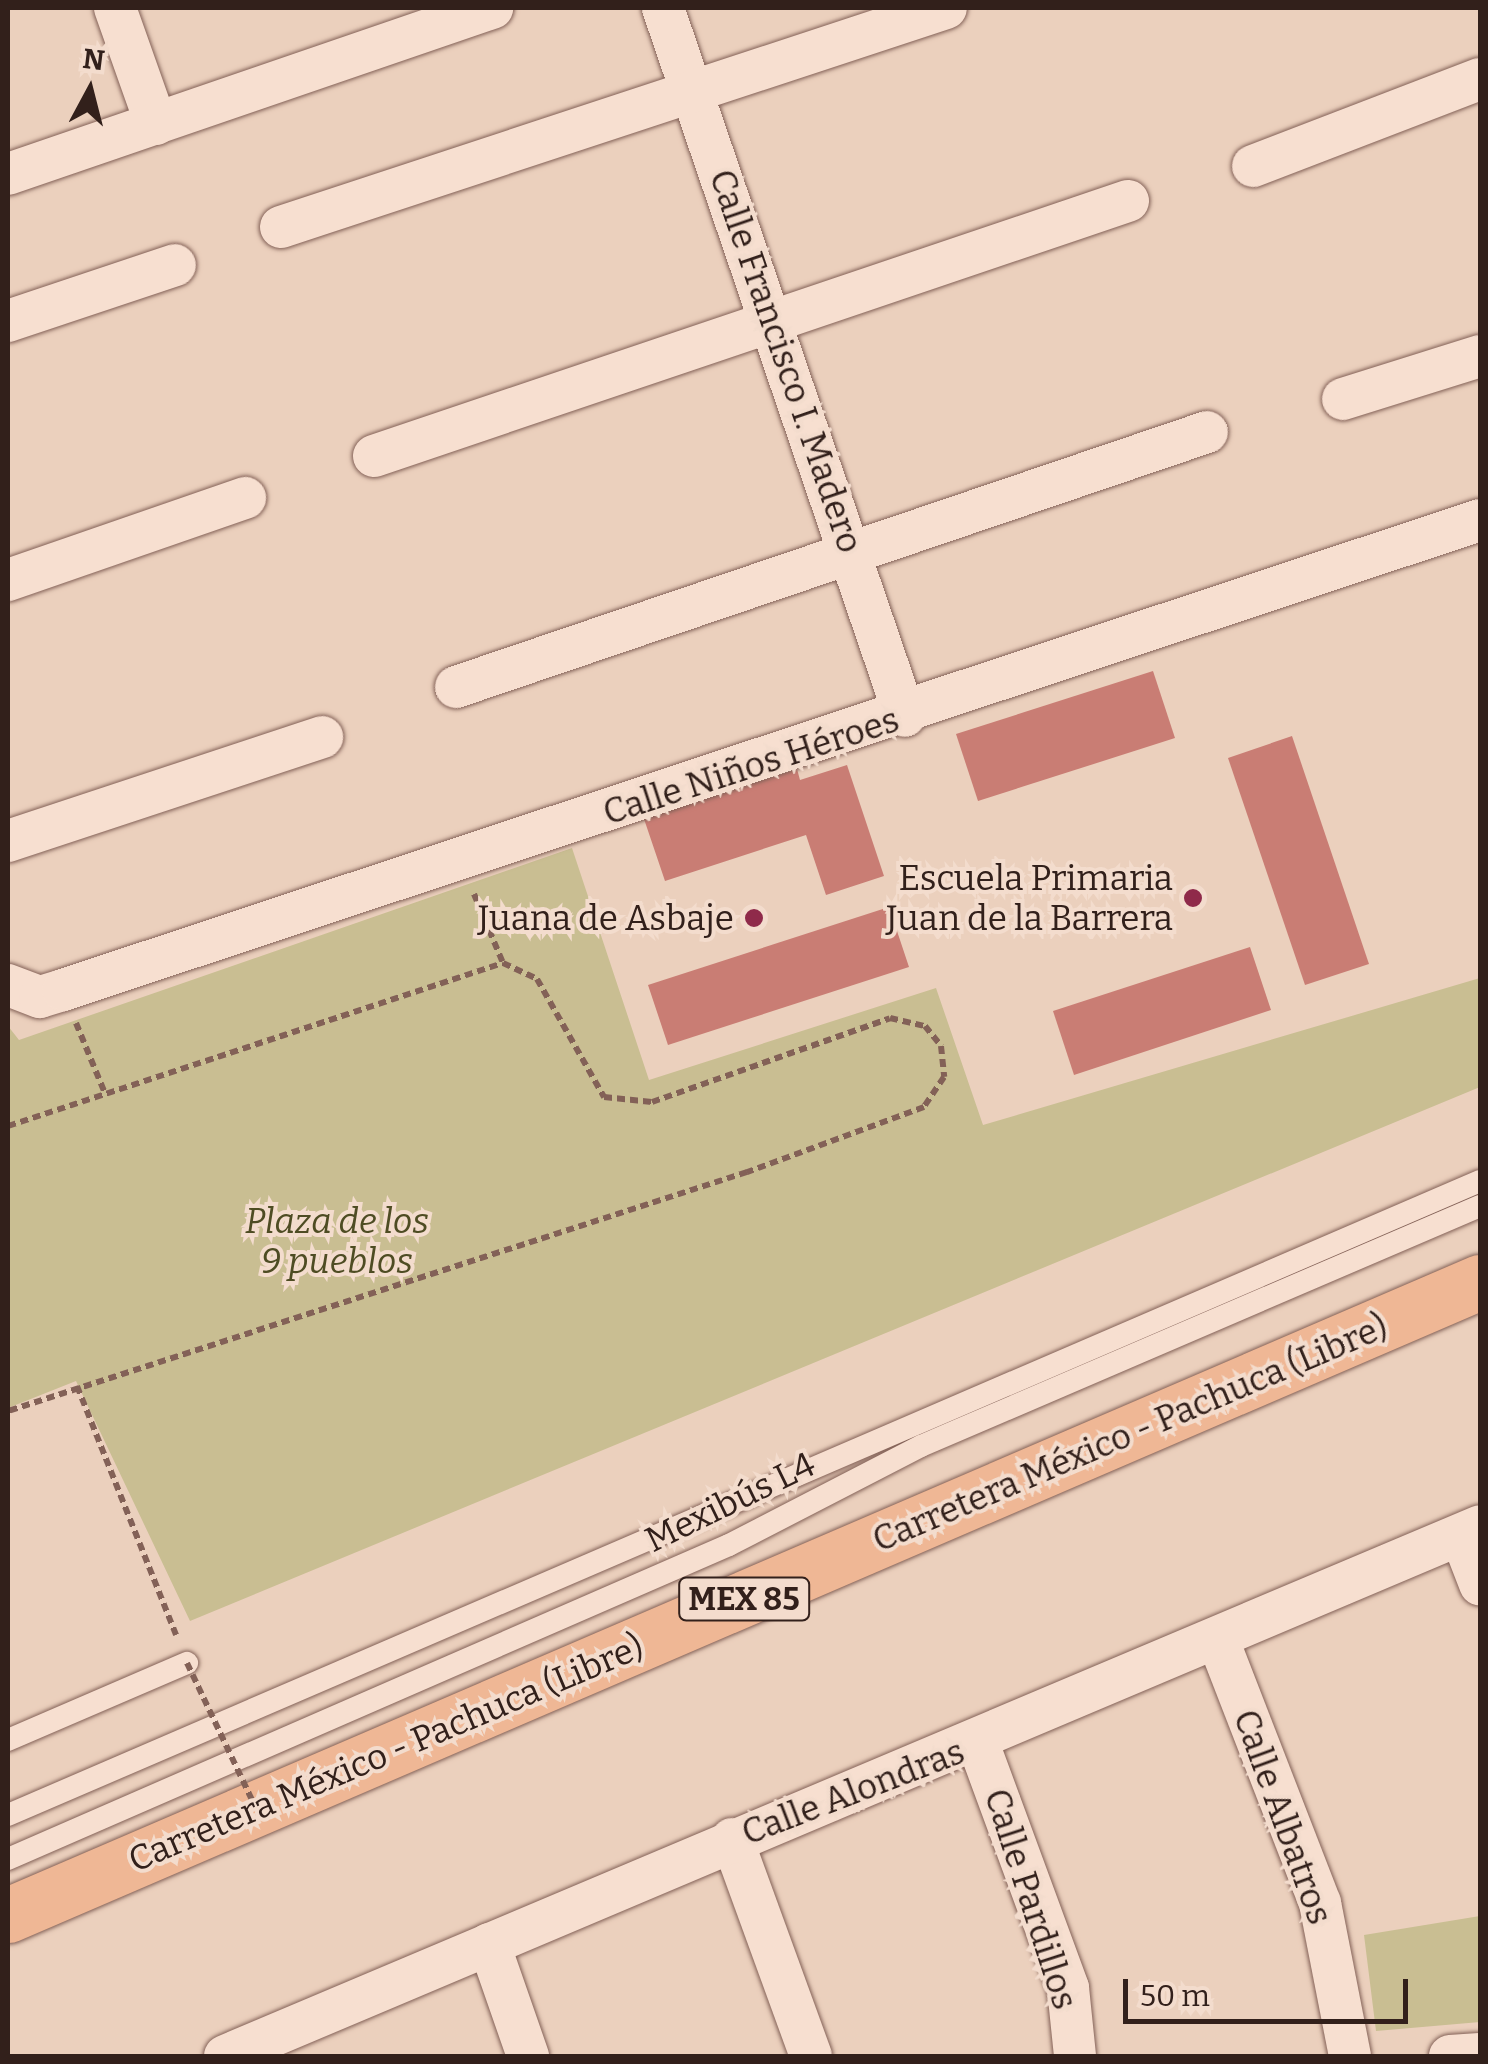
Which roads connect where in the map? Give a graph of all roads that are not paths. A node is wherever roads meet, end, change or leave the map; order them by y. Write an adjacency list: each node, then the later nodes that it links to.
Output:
1 (114, 8): 8 (street)
2 (492, 8): 5 (street)
3 (663, 8): 7 (street, Calle Francisco I. Madero)
4 (946, 8): 7 (street)
5 (384, 25): 8 (street)
6 (1480, 79): 9 (street)
7 (692, 90): 12 (street); 14 (street, Calle Francisco I. Madero)
8 (156, 124): 10 (street)
9 (1252, 166)
10 (8, 174)
11 (1128, 201): 14 (street)
12 (282, 227)
13 (175, 264): 15 (street)
14 (772, 320): 19 (street); 22 (street, Calle Francisco I. Madero)
15 (8, 321)
16 (1480, 356): 17 (street)
17 (1343, 399)
18 (1207, 432): 22 (street)
19 (374, 456)
20 (245, 498): 23 (street)
21 (1480, 520): 25 (street, Calle Niños Héroes)
22 (854, 553): 24 (street); 25 (street, Calle Francisco I. Madero)
23 (8, 580)
24 (456, 687)
25 (905, 716): 28 (street, Calle Niños Héroes)
26 (322, 736): 27 (street)
27 (8, 841)
28 (13, 989)
29 (1480, 1181): 38 (lane, Mexibús L4)
30 (1480, 1206): 40 (lane, Mexibús L4)
31 (1480, 1282): 41 (main road, Carretera México - Pachuca (Libre) / MEX 85)
32 (1471, 1530): 33 (street); 34 (street, Calle Alondras)
33 (1480, 1584)
34 (1218, 1640): 37 (street, Calle Alondras); 48 (street, Calle Albatros)
35 (187, 1664): 36 (lane)
36 (8, 1740)
37 (978, 1743): 39 (street, Calle Alondras); 47 (street, Calle Pardillos)
38 (8, 1815)
39 (732, 1839): 42 (street, Calle Alondras); 46 (street)
40 (8, 1859)
41 (8, 1915)
42 (489, 1944): 44 (street, Calle Alondras); 45 (street)
43 (1480, 2054): 49 (street)
44 (225, 2056)
45 (528, 2056)
46 (811, 2056)
47 (1075, 2056)
48 (1350, 2056)
49 (1450, 2056)

